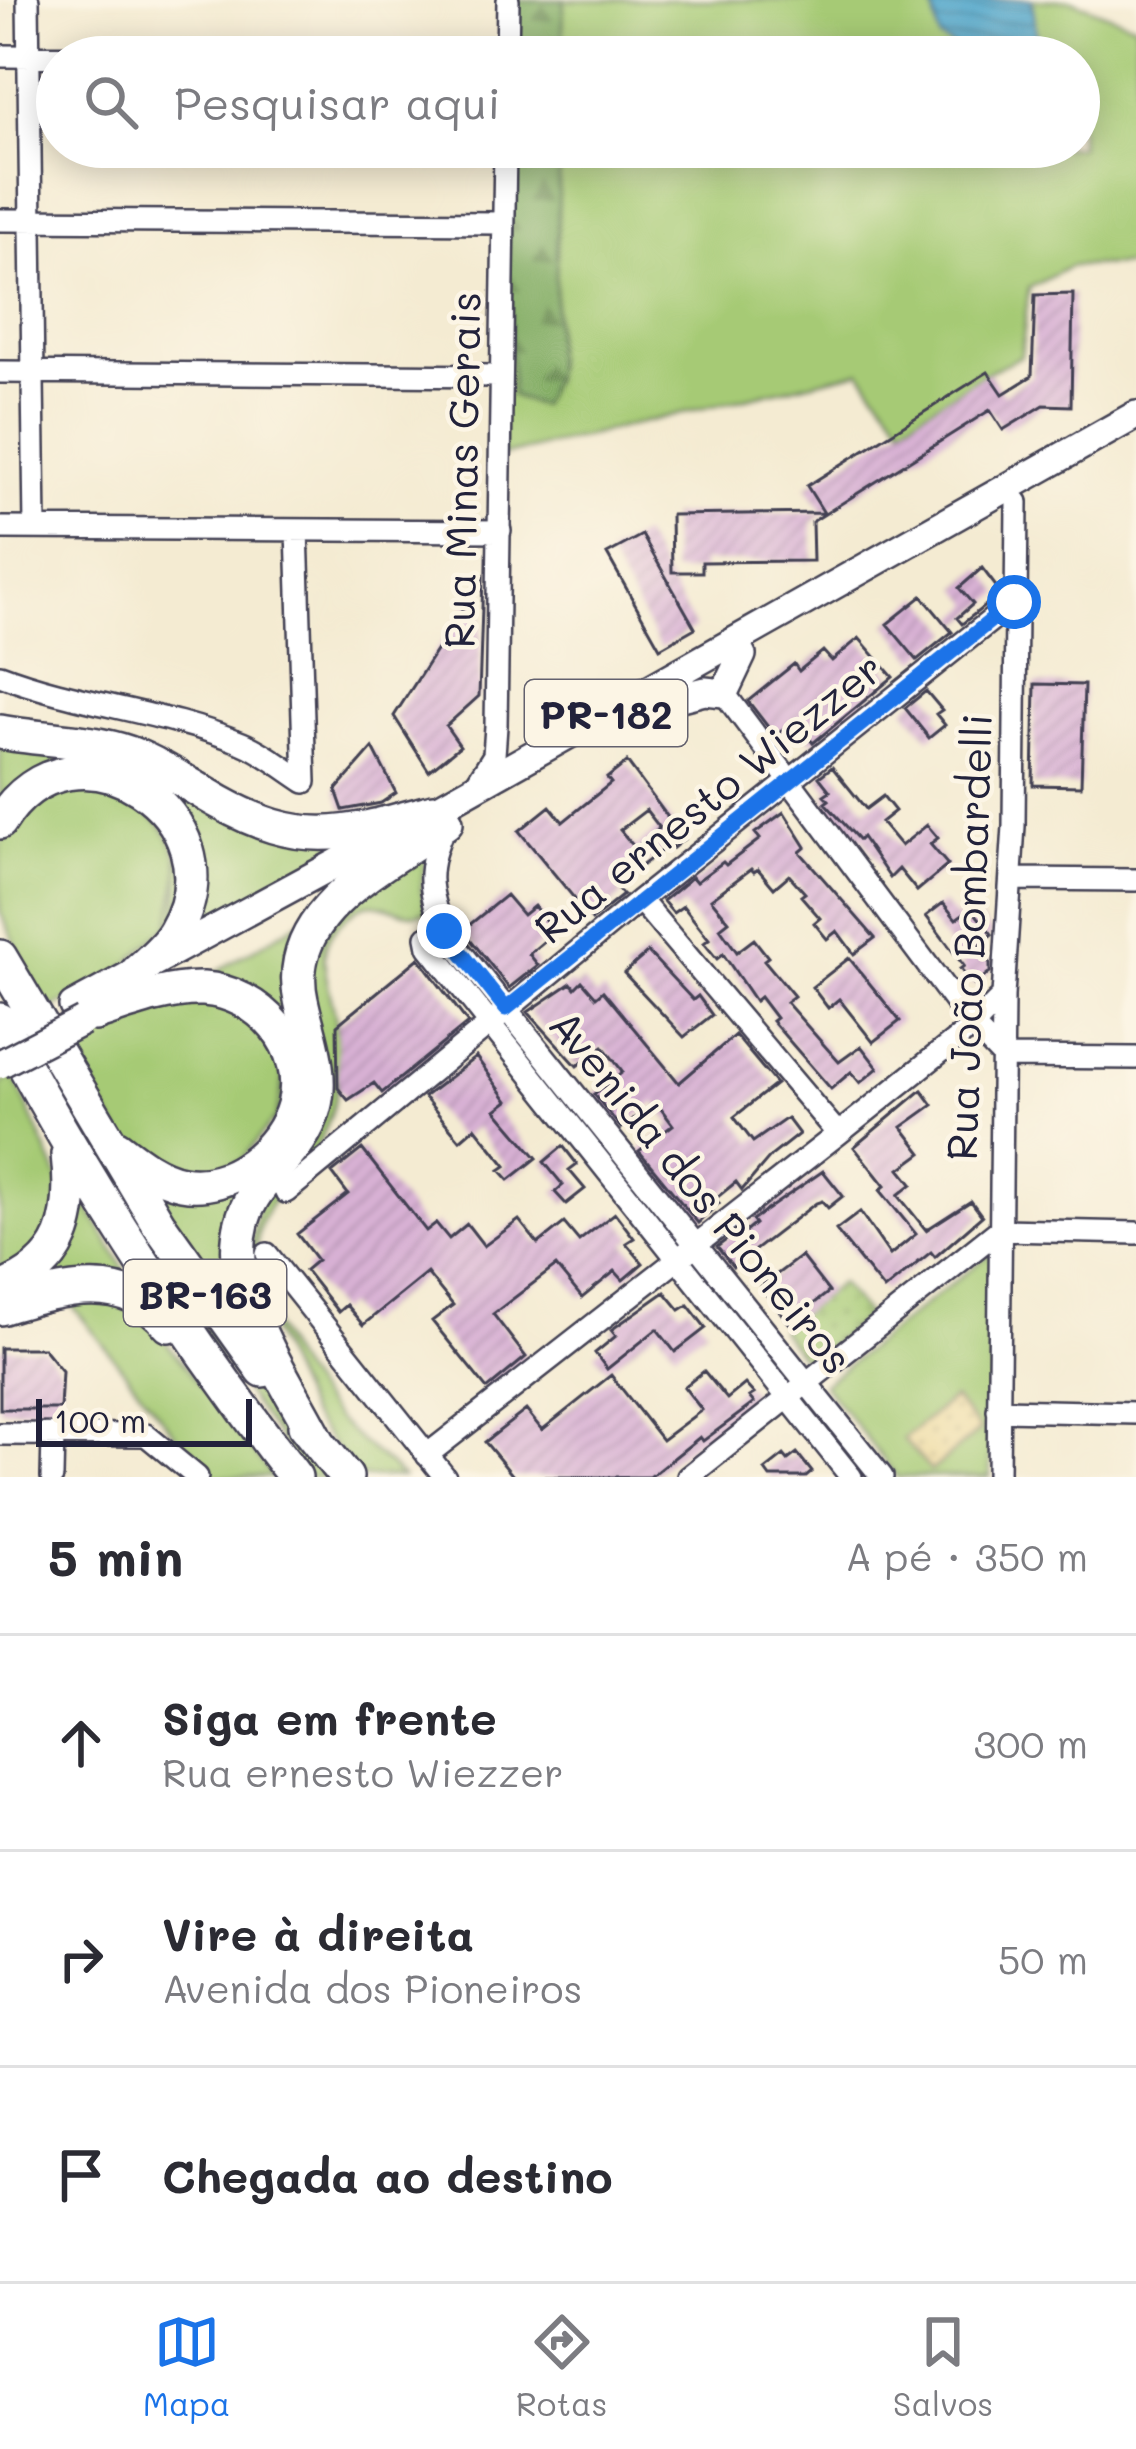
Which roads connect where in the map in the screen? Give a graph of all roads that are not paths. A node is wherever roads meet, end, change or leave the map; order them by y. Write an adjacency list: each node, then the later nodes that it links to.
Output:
1 (28, 0): 5 (street)
2 (508, 0): 3 (street)
3 (507, 36)
4 (0, 56): 5 (street)
5 (28, 56): 6 (street); 9 (street)
6 (36, 56)
7 (504, 168): 10 (street, Rua Minas Gerais)
8 (0, 220): 9 (street)
9 (31, 220): 10 (street); 12 (street)
10 (502, 223): 13 (street, Rua Minas Gerais)
11 (0, 372): 12 (street)
12 (33, 373): 13 (street); 18 (street)
13 (500, 376): 20 (street, Rua Minas Gerais)
14 (1136, 415): 28 (main road, PR-182)
15 (1136, 435): 16 (main road, PR-182)
16 (1017, 502): 21 (street, Rua João Bombardelli); 22 (main road, PR-182)
17 (0, 528): 18 (street)
18 (35, 529): 19 (street)
19 (297, 530): 20 (street); 23 (street)
20 (500, 531): 28 (street, Rua Minas Gerais)
21 (1014, 602): 27 (street, Rua ernesto Wiezzer); 31 (street, Rua João Bombardelli)
22 (742, 655): 24 (main road); 25 (main road, PR-182)
23 (0, 675)
24 (724, 693): 25 (main road); 27 (street)
25 (657, 703): 29 (main road, PR-182)
26 (0, 732): 29 (highway)
27 (790, 781): 33 (street, Rua ernesto Wiezzer); 40 (street)
28 (474, 788): 29 (main road, PR-182)
29 (440, 816): 35 (main road, PR-182); 37 (main road); 38 (street); 62 (highway, PR-182)
30 (0, 821): 35 (highway)
31 (1011, 879): 32 (street); 36 (street, Rua João Bombardelli)
32 (1136, 880)
33 (640, 900): 38 (street, Rua ernesto Wiezzer); 45 (street)
34 (0, 957): 46 (highway, BR-163)
35 (136, 972): 37 (main road, PR-182)
36 (1003, 996): 40 (street); 42 (street, Rua João Bombardelli)
37 (84, 1014): 41 (main road, PR-182); 44 (main road, bridge); 46 (highway)
38 (498, 1016): 48 (street, Rua ernesto Wiezzer); 51 (street)
39 (0, 1020): 47 (highway, BR-163)
40 (974, 1026): 42 (street); 45 (street)
41 (0, 1043)
42 (1003, 1057): 43 (street); 49 (street, Rua João Bombardelli)
43 (1136, 1058)
44 (0, 1064)
45 (838, 1134): 51 (street)
46 (104, 1136): 62 (highway, BR-163)
47 (67, 1146): 53 (highway); 59 (highway, BR-163)
48 (286, 1192)
49 (999, 1230): 50 (street); 55 (street); 57 (street, Rua João Bombardelli)
50 (1136, 1234)
51 (686, 1251): 55 (street, Avenida dos Pioneiros); 56 (street, Avenida dos Pioneiros); 63 (street)
52 (267, 1254): 63 (street)
53 (0, 1289)
54 (0, 1308): 59 (highway)
55 (806, 1383): 56 (street); 71 (street, Avenida dos Pioneiros)
56 (788, 1398): 69 (street); 70 (street, Avenida dos Pioneiros)
57 (998, 1410): 58 (street); 72 (street, Rua João Bombardelli)
58 (1136, 1413)
59 (256, 1427): 66 (highway, BR-163)
60 (0, 1434): 61 (street)
61 (53, 1435): 64 (street); 65 (street)
62 (318, 1442): 67 (highway, BR-163)
63 (427, 1455): 68 (street)
64 (52, 1477)
65 (196, 1477)
66 (295, 1477)
67 (346, 1477)
68 (445, 1477)
69 (688, 1477)
70 (851, 1477)
71 (882, 1477)
72 (998, 1477)

